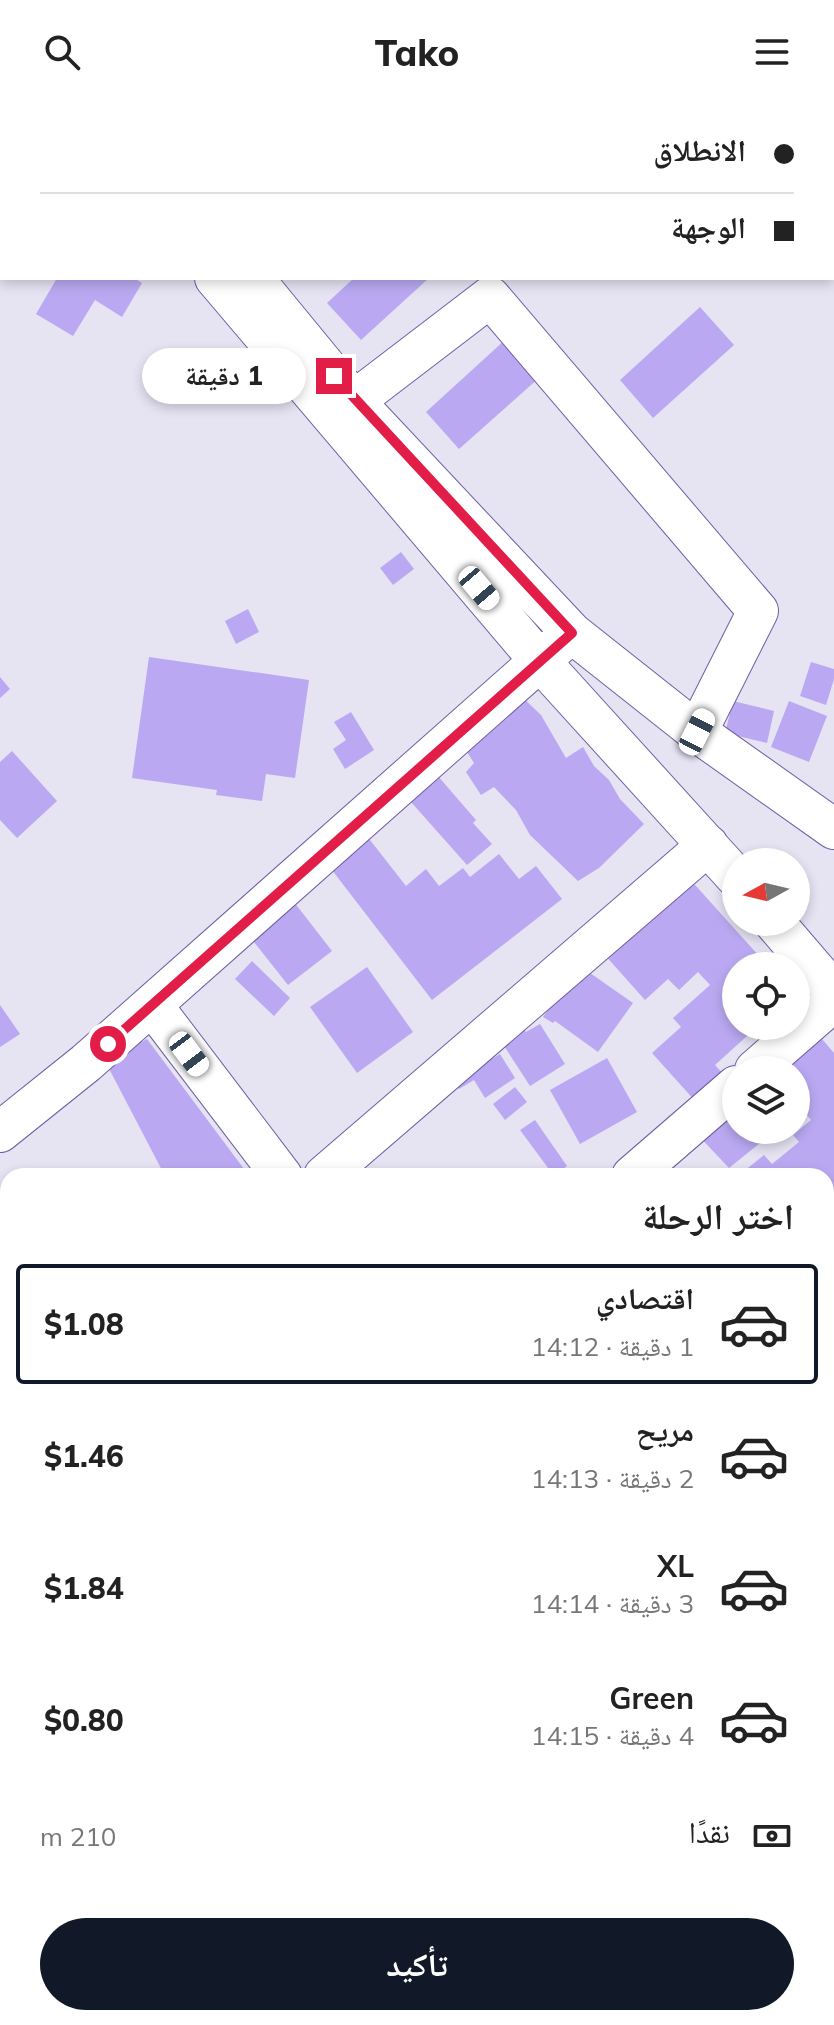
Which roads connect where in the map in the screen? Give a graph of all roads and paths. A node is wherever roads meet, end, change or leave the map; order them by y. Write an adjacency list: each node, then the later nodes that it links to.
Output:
1 (217, 280): 5 (street)
2 (255, 280): 3 (street)
3 (354, 401): 4 (street); 6 (street)
4 (572, 633): 5 (street); 6 (street)
5 (539, 660): 8 (street); 13 (street)
6 (697, 732): 7 (street)
7 (834, 829)
8 (708, 845): 9 (street); 18 (street)
9 (722, 861)
10 (786, 936): 11 (street)
11 (834, 992)
12 (834, 1001): 14 (street)
13 (152, 1005): 16 (street); 17 (street)
14 (771, 1056)
15 (722, 1098): 19 (street)
16 (0, 1132)
17 (276, 1168)
18 (333, 1168)
19 (641, 1168)

